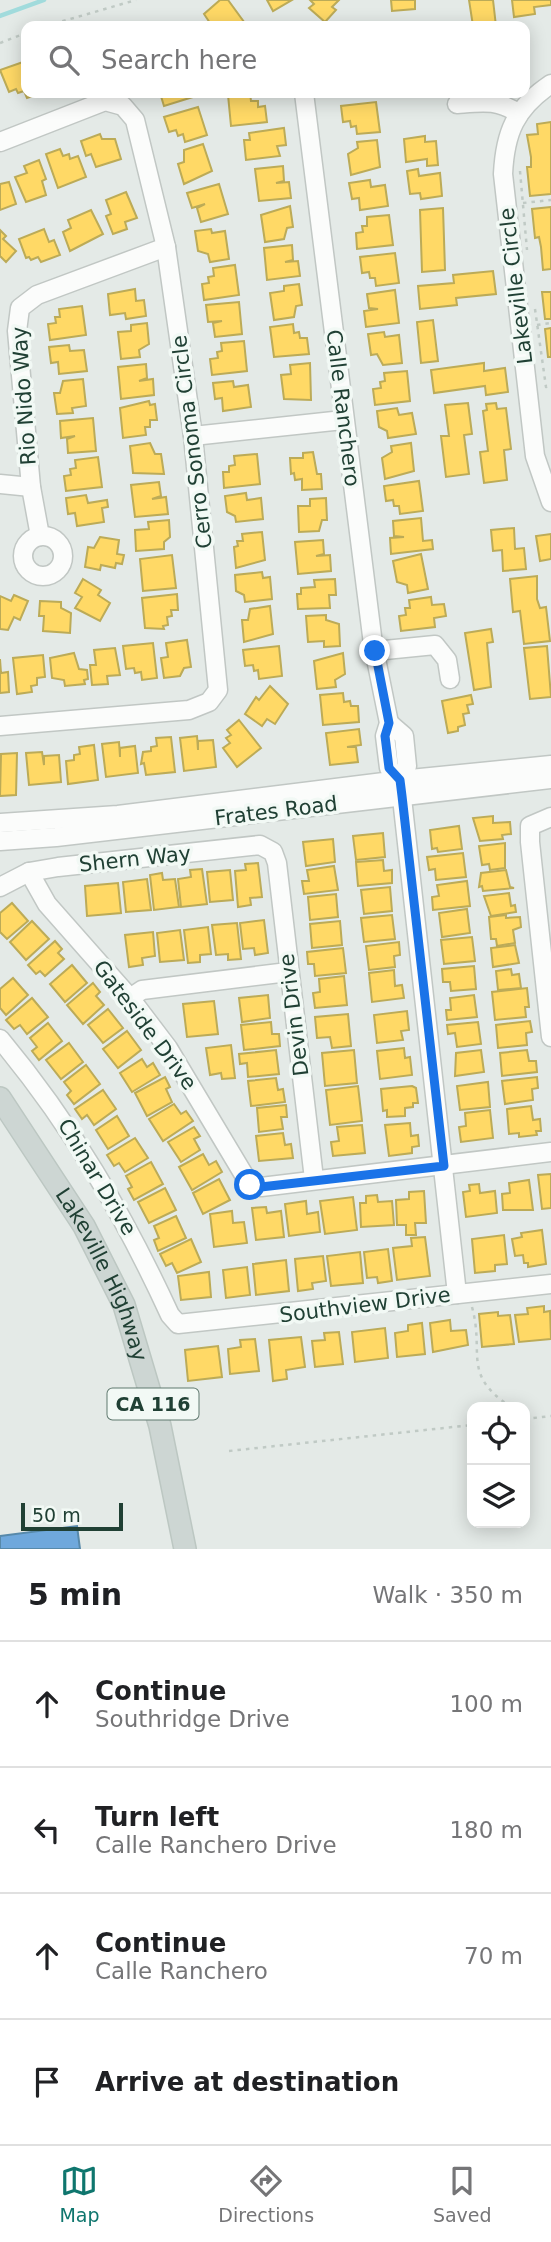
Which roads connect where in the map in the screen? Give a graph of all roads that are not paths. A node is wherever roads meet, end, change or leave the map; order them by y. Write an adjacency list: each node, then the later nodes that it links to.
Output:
1 (551, 84): 4 (street, Lakeville Circle)
2 (305, 98): 7 (street, Calle Ranchero)
3 (457, 104): 4 (street)
4 (519, 114): 11 (street, Lakeville Circle)
5 (0, 142): 6 (street, Cerro Sonoma Circle)
6 (166, 247): 8 (street, Cerro Sonoma Circle); 10 (street, Rio Nido Way)
7 (343, 420): 8 (street); 13 (street, Calle Ranchero)
8 (192, 436): 15 (street, Cerro Sonoma Circle)
9 (0, 484): 10 (street, Rio Nido Way)
10 (31, 487): 12 (street)
11 (551, 502)
12 (40, 536)
13 (375, 651): 14 (street); 18 (street, Calle Ranchero)
14 (450, 679)
15 (0, 726)
16 (551, 765): 18 (street, Frates Road)
17 (551, 779): 18 (street, Frates Road)
18 (401, 788): 20 (street, Frates Road); 21 (street, Frates Road); 31 (street, Calle Ranchero)
19 (551, 817): 27 (street)
20 (0, 823)
21 (0, 841)
22 (273, 852): 23 (street, Shern Way); 25 (street, Devin Drive)
23 (29, 872): 24 (street, Shern Way); 26 (street, Gateside Drive)
24 (0, 887)
25 (288, 972): 26 (street); 32 (street, Devin Drive)
26 (130, 998): 32 (street, Gateside Drive)
27 (551, 1037)
28 (0, 1039): 35 (street, Chinar Drive)
29 (0, 1098): 36 (main road, Lakeville Highway / CA 116)
30 (551, 1152): 31 (street)
31 (444, 1166): 32 (street); 34 (street, Calle Ranchero)
32 (314, 1179)
33 (551, 1284): 34 (street, Southview Drive)
34 (457, 1294): 35 (street, Southview Drive)
35 (178, 1324)
36 (186, 1549)

